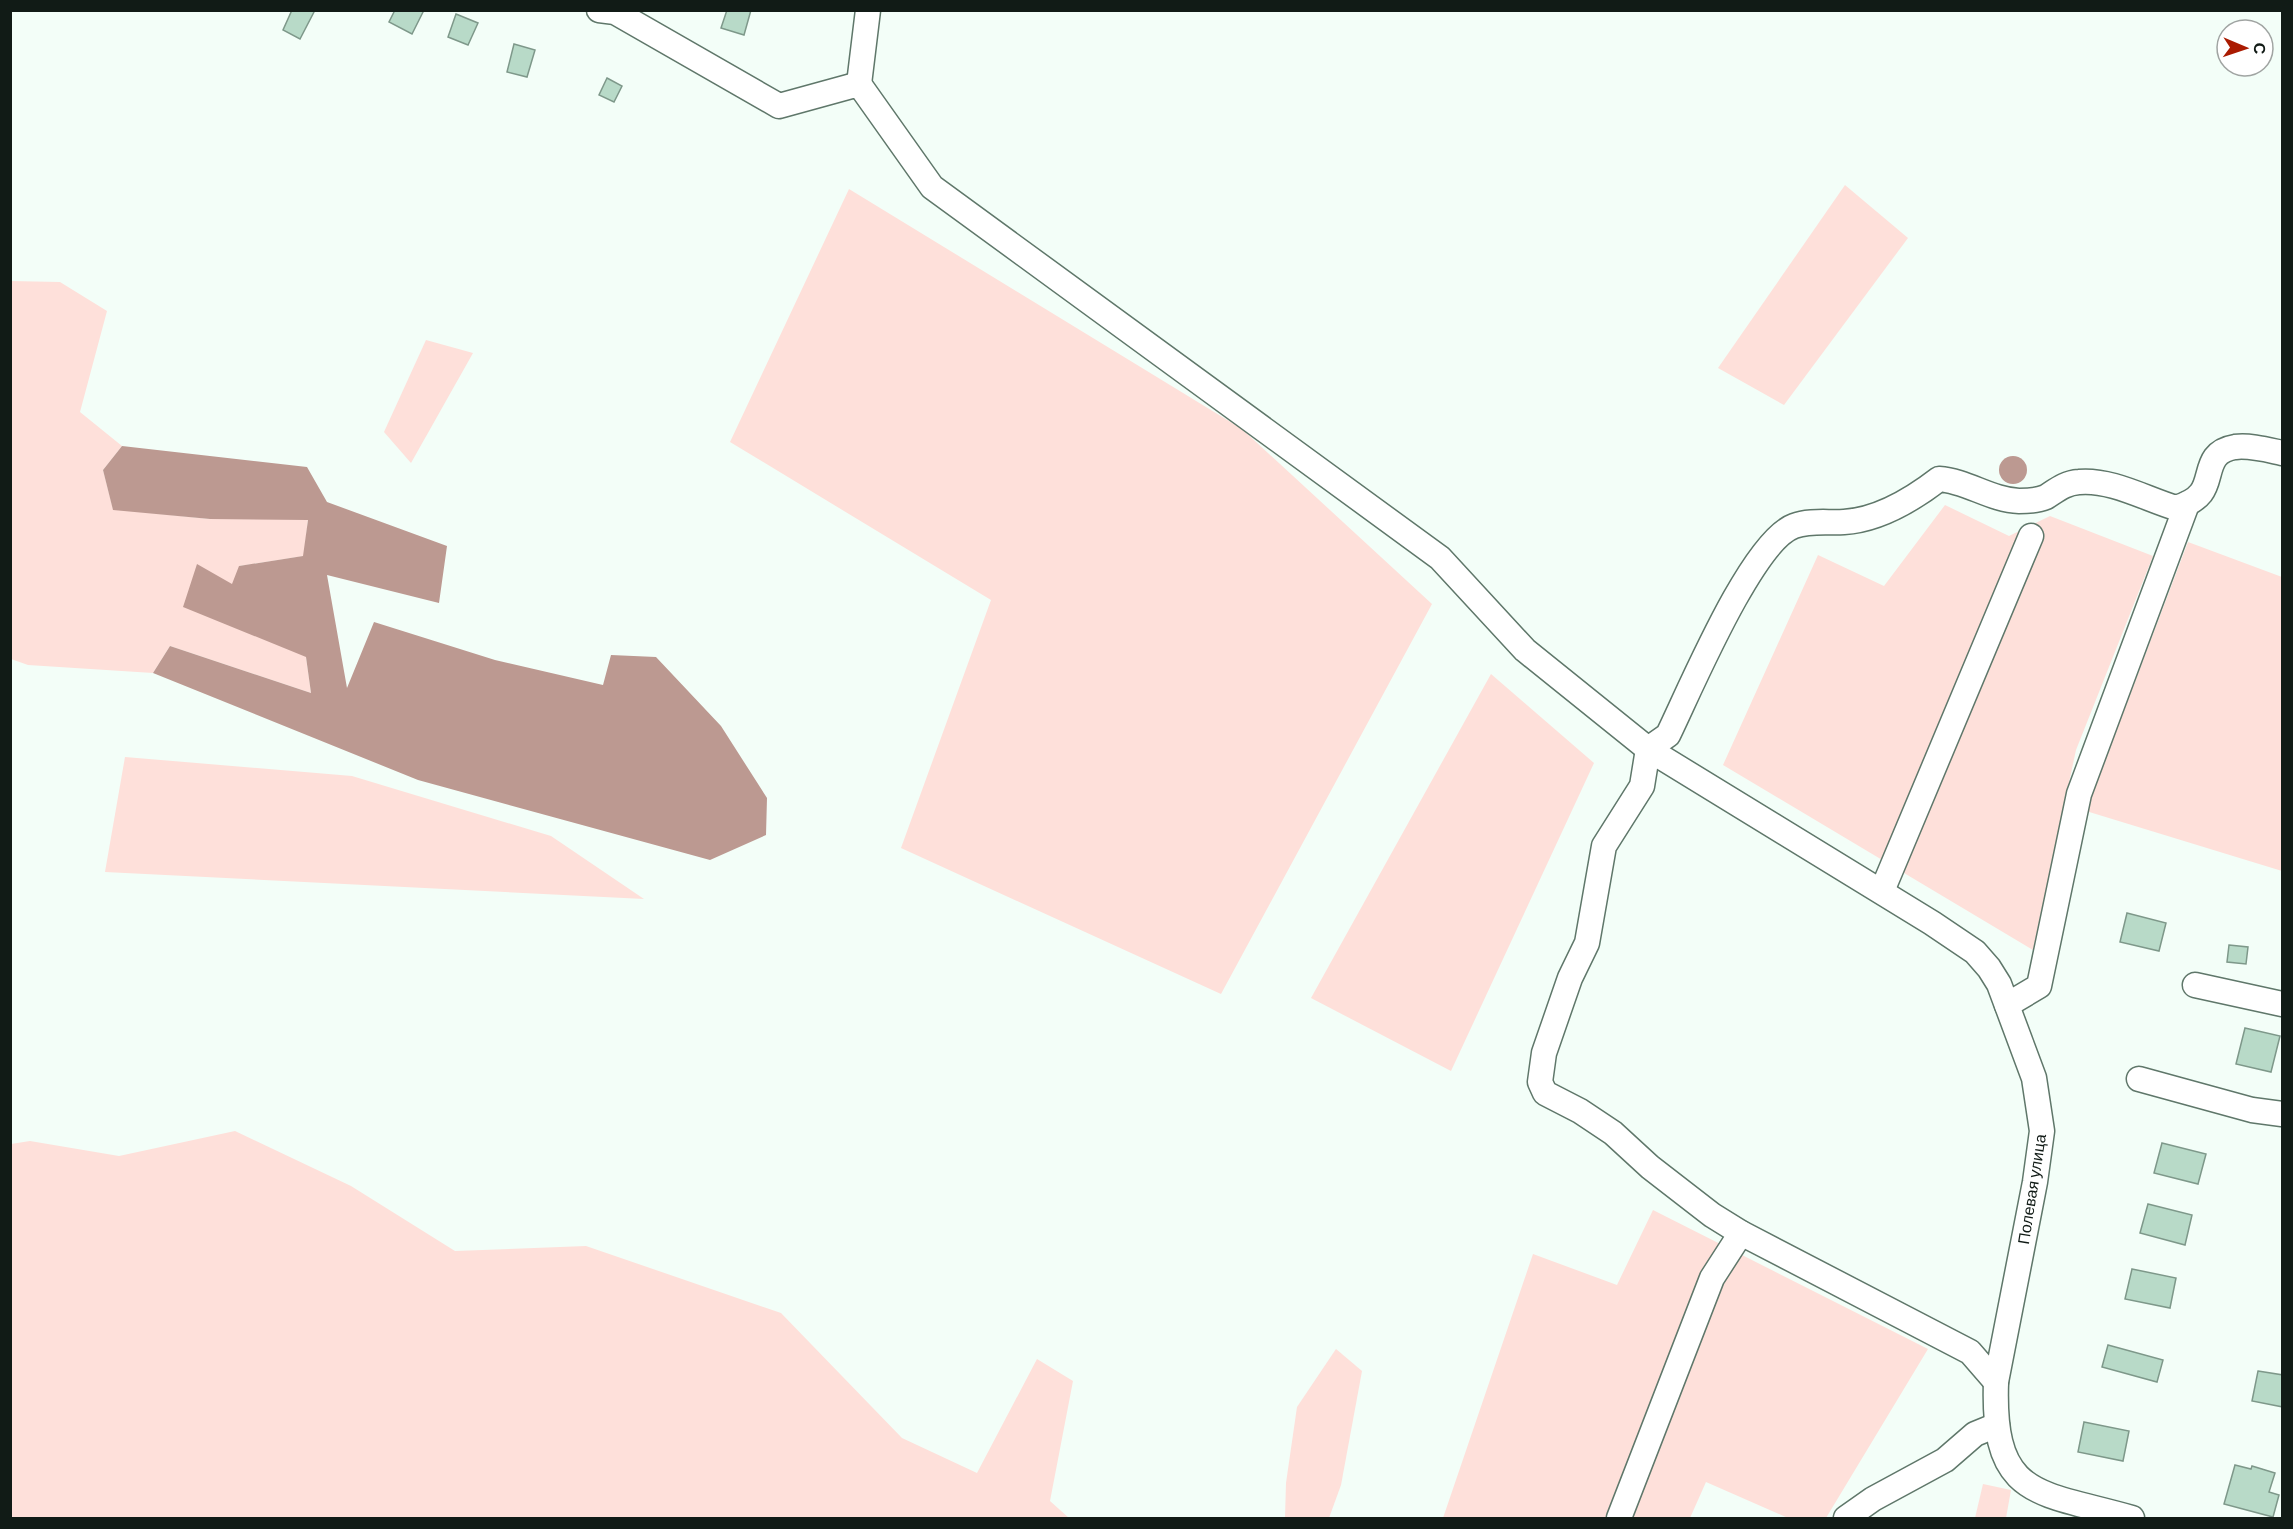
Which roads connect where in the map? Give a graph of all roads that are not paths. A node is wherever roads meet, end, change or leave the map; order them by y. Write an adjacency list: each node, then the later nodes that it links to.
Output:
1 (599, 10): 3 (street)
2 (868, 10): 3 (street)
3 (859, 84): 7 (street, Полевая улица)
4 (2283, 453): 5 (street)
5 (2187, 504): 7 (street); 11 (street)
6 (2031, 536): 8 (street)
7 (1648, 749): 8 (street, Полевая улица); 14 (street)
8 (1882, 891): 11 (street, Полевая улица)
9 (2195, 985): 10 (street)
10 (2283, 1004)
11 (2007, 1005): 15 (street, Полевая улица)
12 (2139, 1079): 13 (street)
13 (2283, 1114)
14 (1741, 1233): 15 (street); 17 (street)
15 (1996, 1382): 16 (street, Полевая улица)
16 (1997, 1425): 18 (street); 19 (street, Полевая улица)
17 (1619, 1518)
18 (1846, 1518)
19 (2132, 1518)

